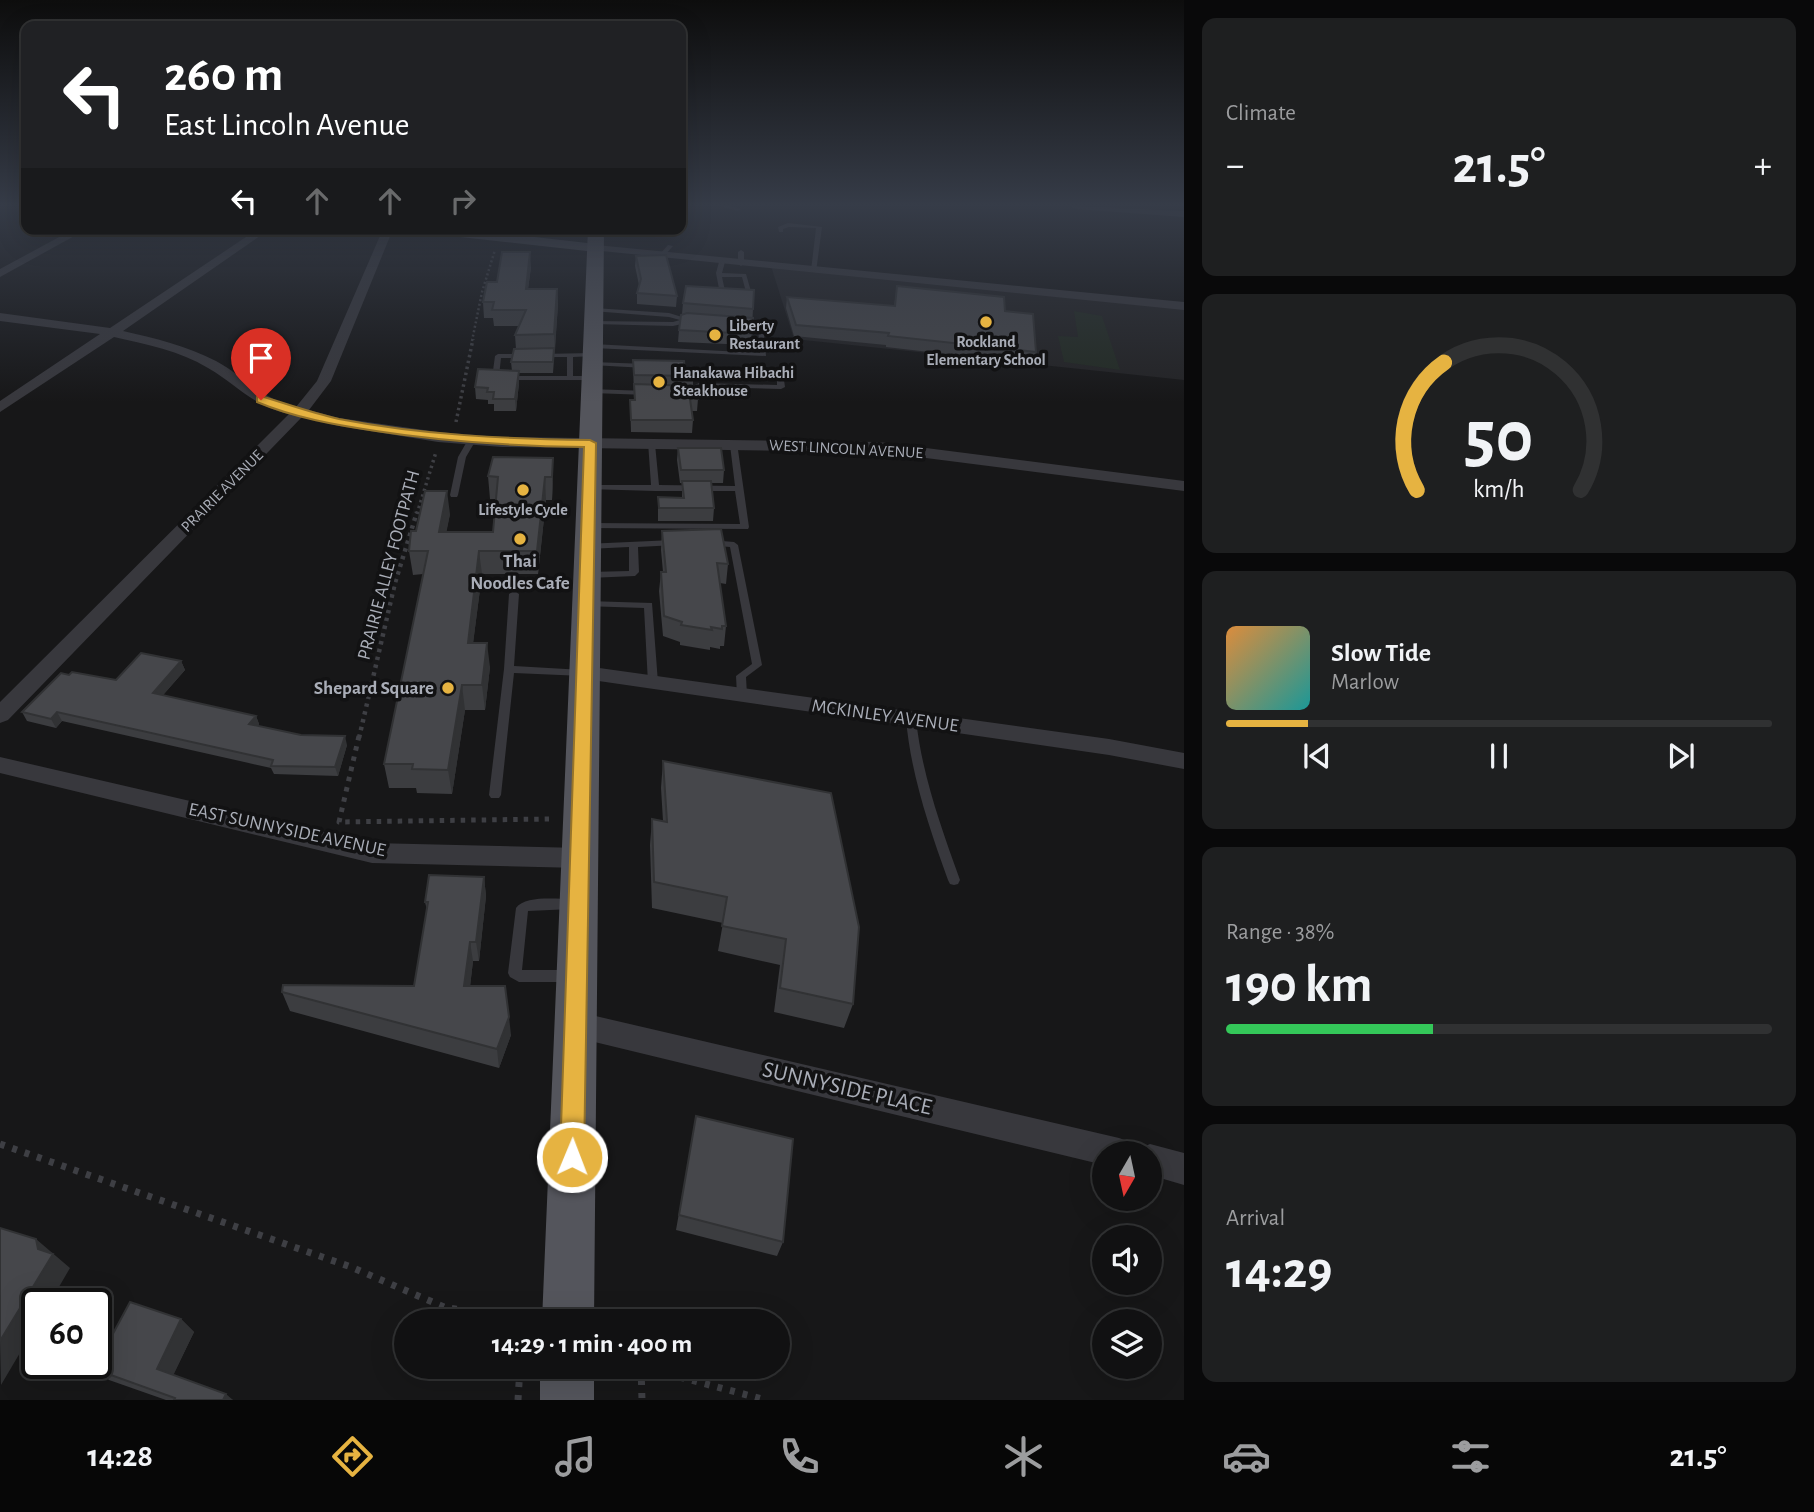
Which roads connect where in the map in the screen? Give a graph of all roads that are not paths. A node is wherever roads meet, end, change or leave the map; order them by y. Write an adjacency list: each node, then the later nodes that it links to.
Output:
1 (202, 271): 13 (street)
2 (370, 271): 22 (street, PRAIRIE AVENUE)
3 (595, 271): 8 (main road)
4 (720, 271): 6 (lane)
5 (818, 271): 7 (street)
6 (719, 275): 6 (lane)
7 (1184, 306)
8 (594, 316): 10 (lane); 10 (lane); 15 (main road)
9 (0, 317): 13 (street, WEST LINCOLN AVENUE)
10 (686, 320): 11 (lane)
11 (698, 321)
12 (734, 323): 15 (lane)
13 (111, 332): 21 (street); 22 (street, WEST LINCOLN AVENUE)
14 (570, 355): 15 (lane); 18 (lane); 18 (lane)
15 (592, 367): 16 (lane); 18 (lane); 19 (lane); 24 (main road)
16 (657, 367)
17 (666, 368): 20 (lane)
18 (570, 378)
19 (661, 393)
20 (674, 393)
21 (0, 408)
22 (299, 412): 23 (street, WEST LINCOLN AVENUE); 41 (street, PRAIRIE AVENUE)
23 (472, 440): 24 (street, WEST LINCOLN AVENUE); 31 (lane)
24 (590, 443): 25 (street, WEST LINCOLN AVENUE); 28 (main road)
25 (651, 444): 26 (street, WEST LINCOLN AVENUE); 29 (lane)
26 (734, 445): 27 (street, WEST LINCOLN AVENUE); 30 (lane)
27 (1184, 486)
28 (589, 487): 29 (lane); 35 (main road)
29 (655, 489): 30 (lane)
30 (739, 489): 35 (lane)
31 (454, 495)
32 (689, 543): 34 (lane)
33 (703, 543): 40 (lane)
34 (633, 544): 35 (lane); 35 (lane)
35 (588, 563): 38 (main road); 39 (lane)
36 (514, 594): 37 (lane)
37 (509, 670): 38 (lane); 45 (lane)
38 (586, 673): 39 (street, MCKINLEY AVENUE); 46 (main road)
39 (653, 683): 40 (street, MCKINLEY AVENUE)
40 (742, 695): 42 (street, MCKINLEY AVENUE)
41 (0, 715)
42 (911, 719): 43 (street, MCKINLEY AVENUE); 47 (lane)
43 (1184, 761)
44 (0, 765): 46 (street, EAST SUNNYSIDE AVENUE)
45 (495, 795)
46 (580, 858): 48 (main road)
47 (954, 880)
48 (578, 904): 49 (main road); 49 (lane)
49 (576, 976): 50 (main road)
50 (574, 1024): 51 (street, SUNNYSIDE PLACE); 54 (main road)
51 (1092, 1147)
52 (1162, 1163): 53 (street)
53 (1184, 1169)
54 (568, 1309)
55 (567, 1379): 56 (main road)
56 (567, 1400)

